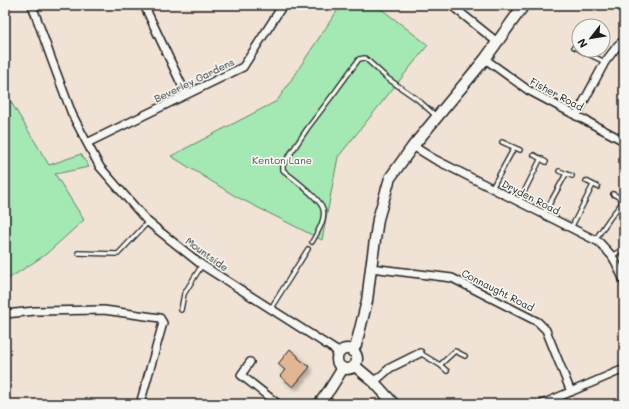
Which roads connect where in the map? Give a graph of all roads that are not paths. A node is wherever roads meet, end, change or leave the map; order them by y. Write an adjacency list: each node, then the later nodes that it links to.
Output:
1 (32, 5): 16 (street, Mountside)
2 (144, 5): 11 (street)
3 (283, 5): 11 (street, Beverley Gardens)
4 (451, 5): 7 (street)
5 (524, 5): 7 (street)
6 (624, 40): 10 (street)
7 (497, 42): 8 (street)
8 (484, 58): 12 (street, Fisher Road); 13 (street)
9 (597, 58): 10 (lane)
10 (605, 62): 12 (street)
11 (186, 94): 16 (street, Beverley Gardens)
12 (576, 116): 15 (street, Fisher Road)
13 (436, 117): 17 (street); 37 (lane)
14 (502, 142): 18 (lane)
15 (624, 142)
16 (87, 143): 34 (street, Mountside)
17 (413, 146): 29 (street, Dryden Road); 43 (street)
18 (514, 148): 19 (lane); 29 (lane)
19 (520, 150)
20 (534, 155): 21 (lane)
21 (540, 158): 22 (lane); 32 (lane)
22 (546, 162)
23 (560, 171): 24 (lane)
24 (566, 174): 25 (lane); 33 (lane)
25 (572, 176)
26 (586, 182): 27 (lane)
27 (593, 185): 28 (lane); 35 (lane)
28 (598, 187)
29 (492, 188): 32 (street, Dryden Road)
30 (613, 194): 31 (lane)
31 (624, 200): 36 (lane)
32 (519, 202): 33 (street, Dryden Road)
33 (544, 214): 35 (street, Dryden Road)
34 (148, 222): 40 (lane); 42 (street, Mountside)
35 (571, 228): 36 (street, Dryden Road)
36 (595, 240): 41 (street, Dryden Road)
37 (312, 242)
38 (624, 248): 41 (lane)
39 (308, 249): 45 (lane)
40 (78, 253)
41 (612, 256): 44 (street, Dryden Road)
42 (202, 265): 45 (street, Mountside); 46 (lane)
43 (371, 268): 48 (street); 59 (street, Connaught Road)
44 (624, 280)
45 (271, 308): 49 (street, Mountside)
46 (181, 310)
47 (5, 314): 60 (street)
48 (352, 351): 49 (street); 54 (street)
49 (340, 353): 55 (street)
50 (420, 353): 53 (lane); 58 (street)
51 (465, 356): 53 (lane)
52 (250, 362): 61 (street)
53 (440, 365): 57 (lane)
54 (355, 366): 55 (street); 58 (street)
55 (342, 368): 62 (street)
56 (624, 369): 59 (street)
57 (447, 371)
58 (374, 382): 63 (street)
59 (571, 392): 64 (street)
60 (140, 404)
61 (278, 404)
62 (319, 404)
63 (394, 404)
64 (542, 404)

